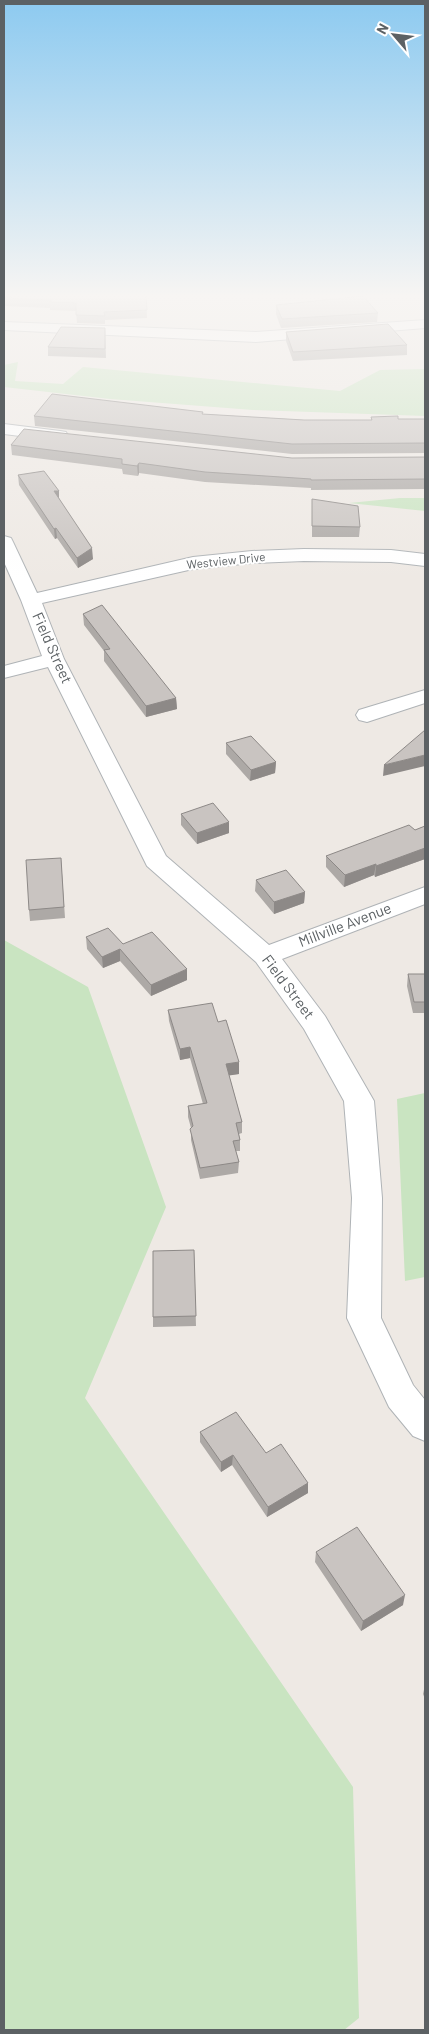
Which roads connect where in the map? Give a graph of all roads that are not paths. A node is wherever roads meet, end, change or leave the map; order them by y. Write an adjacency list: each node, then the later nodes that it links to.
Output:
1 (4, 430): 2 (street)
2 (73, 437)
3 (6, 552): 5 (street, Field Street)
4 (425, 560): 5 (street, Westview Drive)
5 (31, 600): 6 (street, Field Street)
6 (54, 659): 7 (street); 11 (street, Field Street)
7 (4, 672)
8 (425, 696): 9 (street)
9 (367, 715)
10 (425, 895): 11 (street, Millville Avenue)
11 (266, 956): 12 (street, Field Street)
12 (425, 1425)

